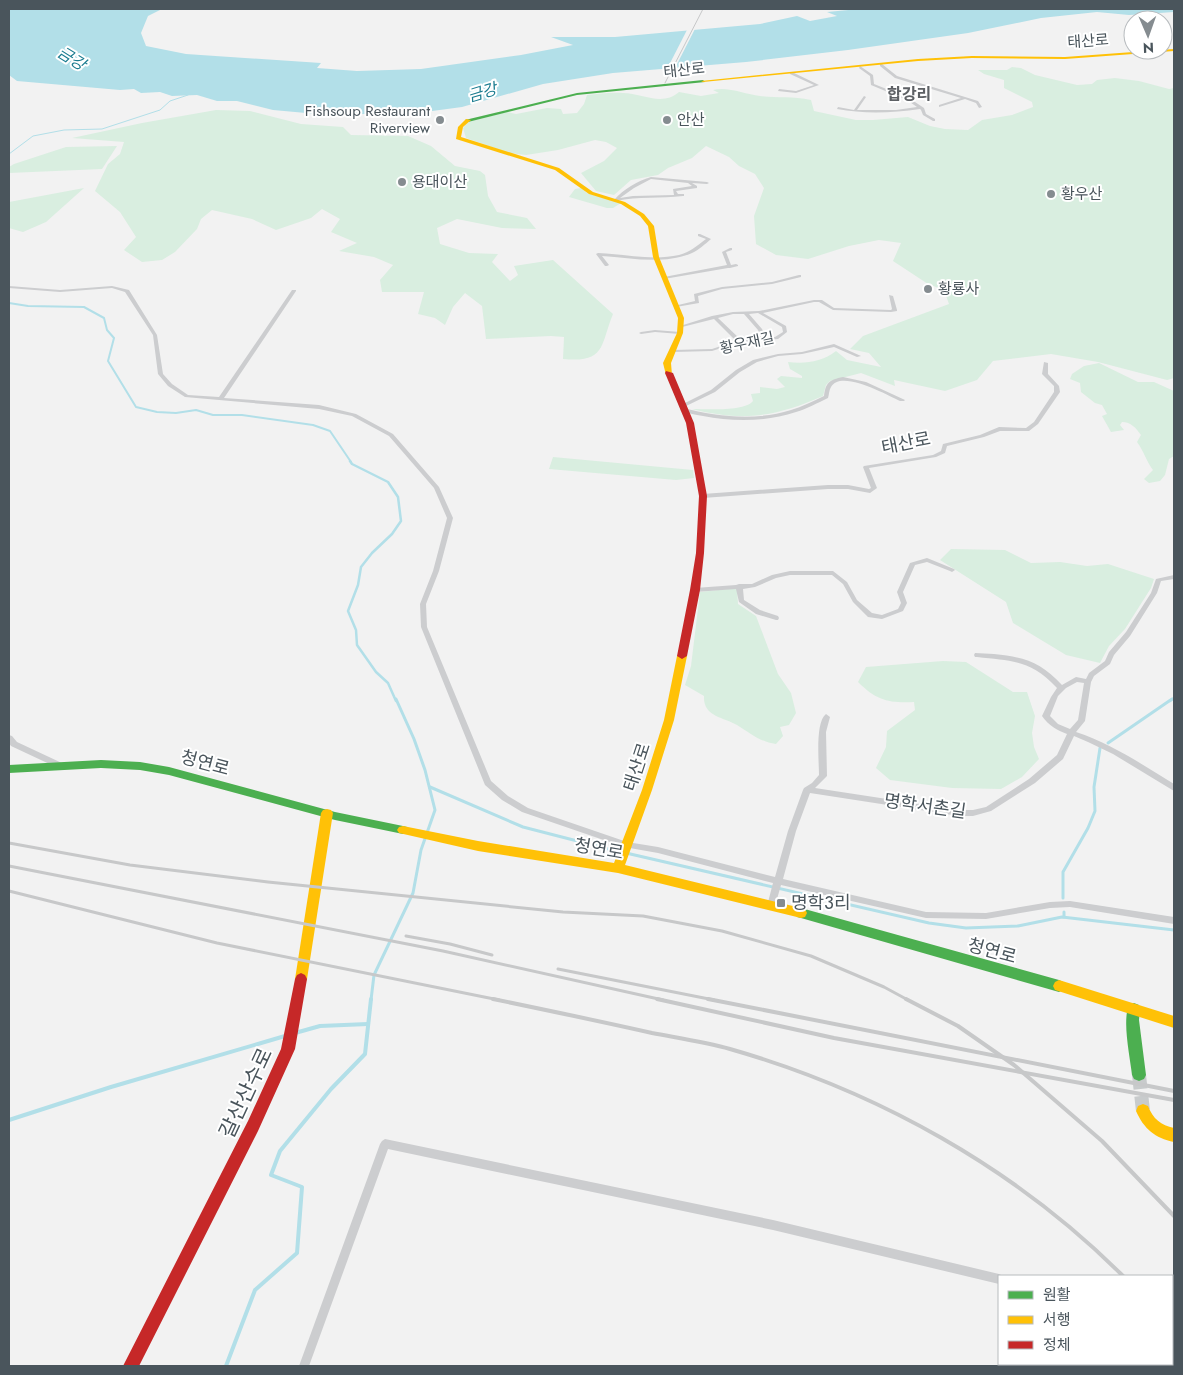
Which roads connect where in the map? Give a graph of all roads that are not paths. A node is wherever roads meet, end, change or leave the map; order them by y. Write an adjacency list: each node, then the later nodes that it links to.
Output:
1 (1174, 50): 2 (street, 태산로)
2 (881, 65): 3 (street, 태산로); 7 (street)
3 (860, 67): 4 (street, 태산로); 11 (street)
4 (791, 73): 5 (street); 18 (street, 태산로)
5 (778, 90)
6 (864, 97): 12 (street)
7 (965, 98): 8 (street); 9 (street)
8 (940, 106)
9 (980, 107)
10 (838, 108): 12 (street)
11 (920, 108): 12 (street); 13 (street)
12 (856, 111)
13 (934, 120)
14 (690, 182): 15 (street); 16 (street); 18 (street)
15 (706, 182)
16 (677, 196): 17 (street); 18 (street)
17 (683, 196)
18 (616, 200): 21 (street, 태산로)
19 (699, 235): 21 (street)
20 (730, 249): 24 (street)
21 (656, 257): 22 (street); 26 (street, 태산로)
22 (607, 265)
23 (736, 265): 24 (street)
24 (730, 266): 26 (street)
25 (799, 276): 30 (street)
26 (664, 278): 30 (street, 태산로)
27 (9, 287): 41 (street)
28 (294, 291): 41 (street)
29 (891, 296): 32 (street, 황우재길)
30 (676, 306): 34 (street, 태산로)
31 (746, 312): 32 (street, 황우재길); 33 (street, 황우재길); 36 (street)
32 (759, 312): 36 (street, 황우재길)
33 (714, 317): 34 (street, 황우재길); 37 (street)
34 (681, 330): 35 (street); 38 (street, 태산로)
35 (641, 333)
36 (764, 338): 37 (street, 황우재길)
37 (739, 341): 38 (street, 황우재길)
38 (673, 351): 43 (street, 태산로)
39 (859, 356): 43 (street)
40 (1046, 363): 44 (street, 태산로)
41 (221, 398): 61 (street)
42 (902, 400): 43 (street)
43 (682, 408): 44 (street, 태산로)
44 (703, 496): 48 (street, 태산로)
45 (952, 570): 47 (street)
46 (1174, 578): 51 (street)
47 (739, 586): 48 (street); 49 (street)
48 (695, 590): 61 (street, 태산로)
49 (776, 618)
50 (976, 655): 52 (street)
51 (1088, 682): 52 (street); 54 (street, 명학서촌길)
52 (1061, 688): 54 (street)
53 (826, 717): 59 (street)
54 (1072, 732): 58 (street); 59 (street, 명학서촌길)
55 (9, 738): 56 (street)
56 (61, 766): 57 (street, 청연로); 60 (street, 청연로)
57 (9, 769)
58 (1174, 788)
59 (807, 790): 63 (street)
60 (331, 814): 62 (street, 청연로); 72 (street, 갈산산수로)
61 (627, 845): 62 (street, 태산로); 63 (street)
62 (619, 865): 64 (street, 청연로)
63 (777, 881): 64 (street); 65 (street)
64 (771, 906): 66 (street, 청연로)
65 (1174, 921)
66 (1134, 1009): 67 (street, 청연로); 68 (street)
67 (1174, 1022)
68 (1139, 1074)
69 (1143, 1111): 70 (street)
70 (1174, 1135)
71 (998, 1280): 73 (street)
72 (131, 1366)
73 (304, 1366)

